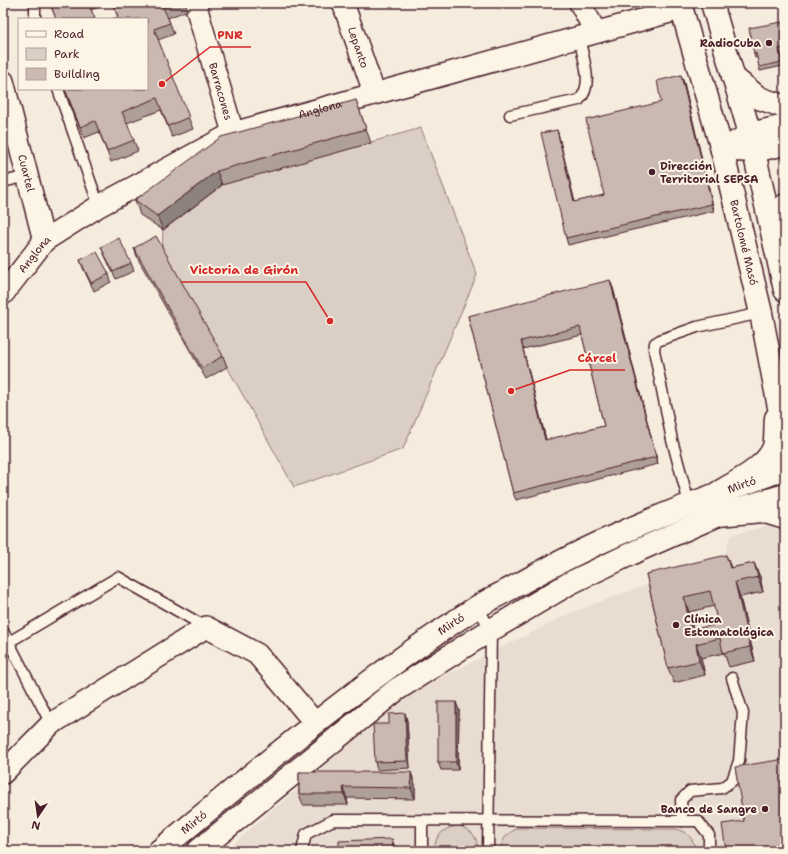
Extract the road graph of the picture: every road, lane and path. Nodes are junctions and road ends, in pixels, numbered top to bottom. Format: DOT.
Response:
graph roads {
  1 [pos="36,3"];
  2 [pos="195,3"];
  3 [pos="343,3"];
  4 [pos="580,3"];
  5 [pos="712,3"];
  6 [pos="681,6"];
  7 [pos="35,18"];
  8 [pos="587,34"];
  9 [pos="733,76"];
  10 [pos="3,81"];
  11 [pos="58,90"];
  12 [pos="374,92"];
  13 [pos="785,107"];
  14 [pos="510,115"];
  15 [pos="785,126"];
  16 [pos="233,133"];
  17 [pos="751,143"];
  18 [pos="785,144"];
  19 [pos="722,150"];
  20 [pos="27,176"];
  21 [pos="3,182"];
  22 [pos="785,205"];
  23 [pos="99,206"];
  24 [pos="44,241"];
  25 [pos="783,280"];
  26 [pos="3,294"];
  27 [pos="761,313"];
  28 [pos="778,403"];
  29 [pos="785,439"];
  30 [pos="785,469"];
  31 [pos="719,492"];
  32 [pos="785,495"];
  33 [pos="689,503"];
  34 [pos="718,515"];
  35 [pos="785,518"];
  36 [pos="478,607"];
  37 [pos="206,627"];
  38 [pos="491,630"];
  39 [pos="3,631"];
  40 [pos="9,642"];
  41 [pos="732,678"];
  42 [pos="315,723"];
  43 [pos="51,724"];
  44 [pos="332,741"];
  45 [pos="3,773"];
  46 [pos="422,820"];
  47 [pos="488,820"];
  48 [pos="682,821"];
  49 [pos="159,851"];
  50 [pos="198,851"];
  51 [pos="302,851"];
  52 [pos="422,851"];
  53 [pos="488,851"];
  54 [pos="709,851"];
  1 -- 7 [label="lane"];
  2 -- 16 [label="street, Barracones"];
  3 -- 12 [label="street, Lepanto"];
  4 -- 8 [label="street"];
  5 -- 9 [label="street"];
  6 -- 8 [label="street, Anglona"];
  6 -- 19 [label="street, Bartolomé Masó"];
  8 -- 12 [label="street, Anglona"];
  8 -- 14 [label="lane"];
  9 -- 13 [label="street"];
  9 -- 17 [label="street"];
  10 -- 20 [label="street, Cuartel"];
  11 -- 23 [label="lane"];
  12 -- 16 [label="street, Anglona"];
  15 -- 17 [label="street"];
  16 -- 23 [label="street, Anglona"];
  17 -- 18 [label="street"];
  17 -- 19 [label="street"];
  17 -- 25 [label="street"];
  19 -- 27 [label="street, Bartolomé Masó"];
  20 -- 21 [label="lane"];
  20 -- 24 [label="street, Cuartel"];
  22 -- 25 [label="street"];
  23 -- 24 [label="street, Anglona"];
  24 -- 26 [label="street, Anglona"];
  27 -- 28 [label="street, Bartolomé Masó"];
  27 -- 33 [label="lane"];
  28 -- 29 [label="street, Bartolomé Masó"];
  28 -- 31 [label="street"];
  30 -- 31 [label="street, Mirtó"];
  31 -- 33 [label="street, Mirtó"];
  32 -- 34 [label="street, Mirtó"];
  33 -- 36 [label="street, Mirtó"];
  34 -- 35 [label="street"];
  34 -- 38 [label="street, Mirtó"];
  36 -- 38 [label="lane"];
  36 -- 42 [label="street, Mirtó"];
  37 -- 40 [label="lane"];
  37 -- 42 [label="street"];
  37 -- 43 [label="street"];
  38 -- 44 [label="street, Mirtó"];
  38 -- 47 [label="lane"];
  39 -- 40 [label="lane"];
  40 -- 43 [label="lane"];
  41 -- 48 [label="lane"];
  42 -- 44 [label="street"];
  42 -- 49 [label="street, Mirtó"];
  43 -- 45 [label="street"];
  44 -- 50 [label="street, Mirtó"];
  46 -- 47 [label="lane"];
  46 -- 51 [label="lane"];
  46 -- 52 [label="lane"];
  47 -- 48 [label="lane"];
  47 -- 53 [label="lane"];
  48 -- 54 [label="lane"];
}
